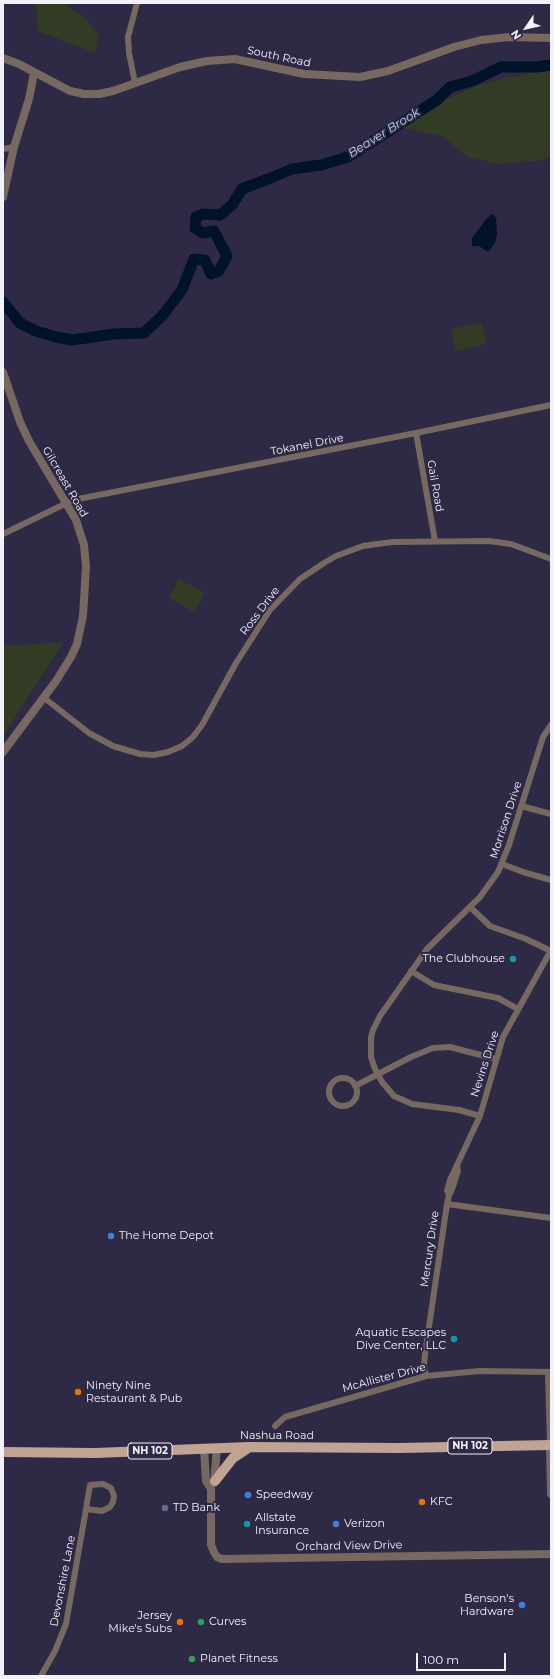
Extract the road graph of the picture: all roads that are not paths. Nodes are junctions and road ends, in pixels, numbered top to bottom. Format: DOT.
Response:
graph roads {
  1 [pos="137,3"];
  2 [pos="551,38"];
  3 [pos="7,59"];
  4 [pos="34,73"];
  5 [pos="135,83"];
  6 [pos="14,147"];
  7 [pos="3,149"];
  8 [pos="3,197"];
  9 [pos="3,372"];
  10 [pos="551,405"];
  11 [pos="416,433"];
  12 [pos="66,503"];
  13 [pos="3,534"];
  14 [pos="435,541"];
  15 [pos="551,559"];
  16 [pos="43,697"];
  17 [pos="551,725"];
  18 [pos="3,752"];
  19 [pos="521,806"];
  20 [pos="551,814"];
  21 [pos="502,864"];
  22 [pos="551,880"];
  23 [pos="470,907"];
  24 [pos="551,950"];
  25 [pos="411,971"];
  26 [pos="518,1009"];
  27 [pos="496,1059"];
  28 [pos="377,1075"];
  29 [pos="355,1086"];
  30 [pos="480,1116"];
  31 [pos="447,1204"];
  32 [pos="551,1218"];
  33 [pos="550,1372"];
  34 [pos="426,1376"];
  35 [pos="275,1426"];
  36 [pos="550,1445"];
  37 [pos="249,1447"];
  38 [pos="204,1448"];
  39 [pos="217,1448"];
  40 [pos="3,1452"];
  41 [pos="213,1485"];
  42 [pos="551,1494"];
  43 [pos="86,1509"];
  44 [pos="551,1554"];
  45 [pos="41,1676"];
  1 -- 5 [label="street"];
  2 -- 5 [label="street, South Road"];
  3 -- 4 [label="street, South Road"];
  4 -- 5 [label="street, South Road"];
  4 -- 6 [label="street"];
  6 -- 7 [label="street"];
  6 -- 8 [label="street"];
  9 -- 12 [label="street, Gilcreast Road"];
  10 -- 11 [label="street, Tokanel Drive"];
  11 -- 12 [label="street, Tokanel Drive"];
  11 -- 14 [label="street, Gail Road"];
  12 -- 13 [label="street, Tokanel Drive"];
  12 -- 16 [label="street, Gilcreast Road"];
  14 -- 15 [label="street, Ross Drive"];
  14 -- 16 [label="street, Ross Drive"];
  16 -- 18 [label="street, Gilcreast Road"];
  17 -- 19 [label="street, Morrison Drive"];
  19 -- 20 [label="street"];
  19 -- 21 [label="street, Morrison Drive"];
  21 -- 22 [label="street"];
  21 -- 23 [label="street, Morrison Drive"];
  23 -- 24 [label="street"];
  23 -- 25 [label="street, Morrison Drive"];
  24 -- 26 [label="street, Nevins Drive"];
  25 -- 26 [label="street"];
  25 -- 28 [label="street, Morrison Drive"];
  26 -- 27 [label="street, Nevins Drive"];
  27 -- 28 [label="street"];
  27 -- 30 [label="street, Nevins Drive"];
  28 -- 29 [label="street"];
  28 -- 30 [label="street, Morrison Drive"];
  29 -- 29 [label="street"];
  30 -- 31 [label="street, Nevins Drive"];
  31 -- 32 [label="street, Mercury Drive"];
  31 -- 34 [label="street, Mercury Drive"];
  33 -- 34 [label="street, McAllister Drive"];
  33 -- 36 [label="street"];
  34 -- 35 [label="street, McAllister Drive"];
  36 -- 37 [label="main road, Nashua Road / NH 102"];
  36 -- 42 [label="street"];
  37 -- 39 [label="main road, Nashua Road / NH 102"];
  37 -- 41 [label="main road"];
  38 -- 39 [label="main road, Nashua Road / NH 102"];
  38 -- 40 [label="main road, Nashua Road / NH 102"];
  38 -- 41 [label="street, Orchard View Drive"];
  39 -- 41 [label="street, Orchard View Drive"];
  41 -- 44 [label="street, Orchard View Drive"];
  43 -- 43 [label="street, Devonshire Lane"];
  43 -- 45 [label="street, Devonshire Lane"];
}
